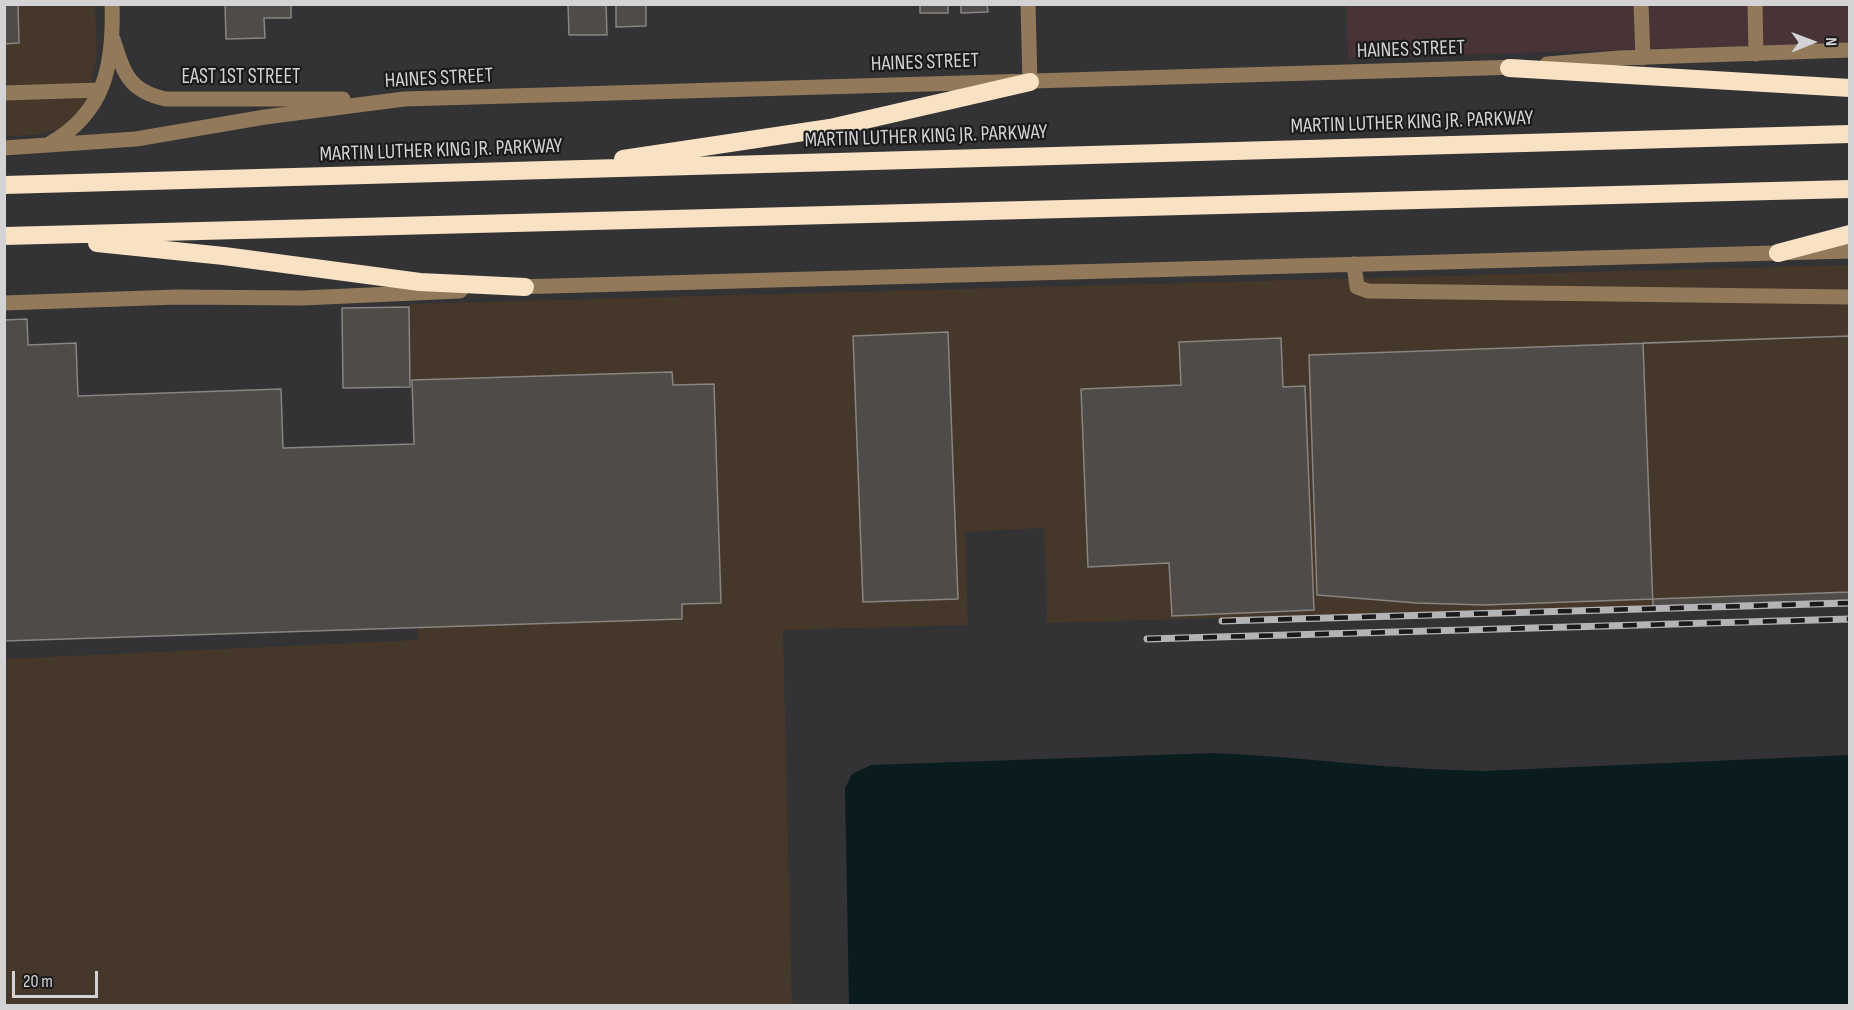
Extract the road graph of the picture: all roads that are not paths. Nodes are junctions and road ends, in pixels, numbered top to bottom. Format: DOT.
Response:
graph roads {
  1 [pos="112,4"];
  2 [pos="1028,4"];
  3 [pos="1641,4"];
  4 [pos="1755,4"];
  5 [pos="113,39"];
  6 [pos="1850,50"];
  7 [pos="1756,54"];
  8 [pos="1643,58"];
  9 [pos="1509,68"];
  10 [pos="1030,81"];
  11 [pos="1850,88"];
  12 [pos="100,90"];
  13 [pos="4,93"];
  14 [pos="404,99"];
  15 [pos="1850,134"];
  16 [pos="44,147"];
  17 [pos="4,148"];
  18 [pos="535,171"];
  19 [pos="4,185"];
  20 [pos="1850,189"];
  21 [pos="1850,234"];
  22 [pos="12,236"];
  23 [pos="1850,251"];
  24 [pos="1778,253"];
  25 [pos="1354,264"];
  26 [pos="525,287"];
  27 [pos="1850,297"];
  28 [pos="4,303"];
  1 -- 5 [label="street, EAST 1ST STREET"];
  2 -- 10 [label="street"];
  3 -- 8 [label="street"];
  4 -- 7 [label="street"];
  5 -- 12 [label="street, EAST 1ST STREET"];
  5 -- 14 [label="street, EAST 1ST STREET"];
  6 -- 7 [label="street, HAINES STREET"];
  7 -- 8 [label="street, HAINES STREET"];
  8 -- 9 [label="street, HAINES STREET"];
  9 -- 10 [label="street, HAINES STREET"];
  9 -- 11 [label="highway"];
  10 -- 14 [label="street, HAINES STREET"];
  10 -- 18 [label="highway"];
  12 -- 13 [label="street"];
  12 -- 16 [label="street, EAST 1ST STREET"];
  14 -- 16 [label="street, HAINES STREET"];
  15 -- 18 [label="highway, MARTIN LUTHER KING JR. PARKWAY"];
  16 -- 17 [label="street, HAINES STREET"];
  18 -- 19 [label="highway, MARTIN LUTHER KING JR. PARKWAY"];
  20 -- 22 [label="highway"];
  21 -- 24 [label="highway"];
  22 -- 26 [label="highway"];
  23 -- 24 [label="street"];
  24 -- 25 [label="street"];
  25 -- 26 [label="street"];
  25 -- 27 [label="street"];
  26 -- 28 [label="street"];
}
